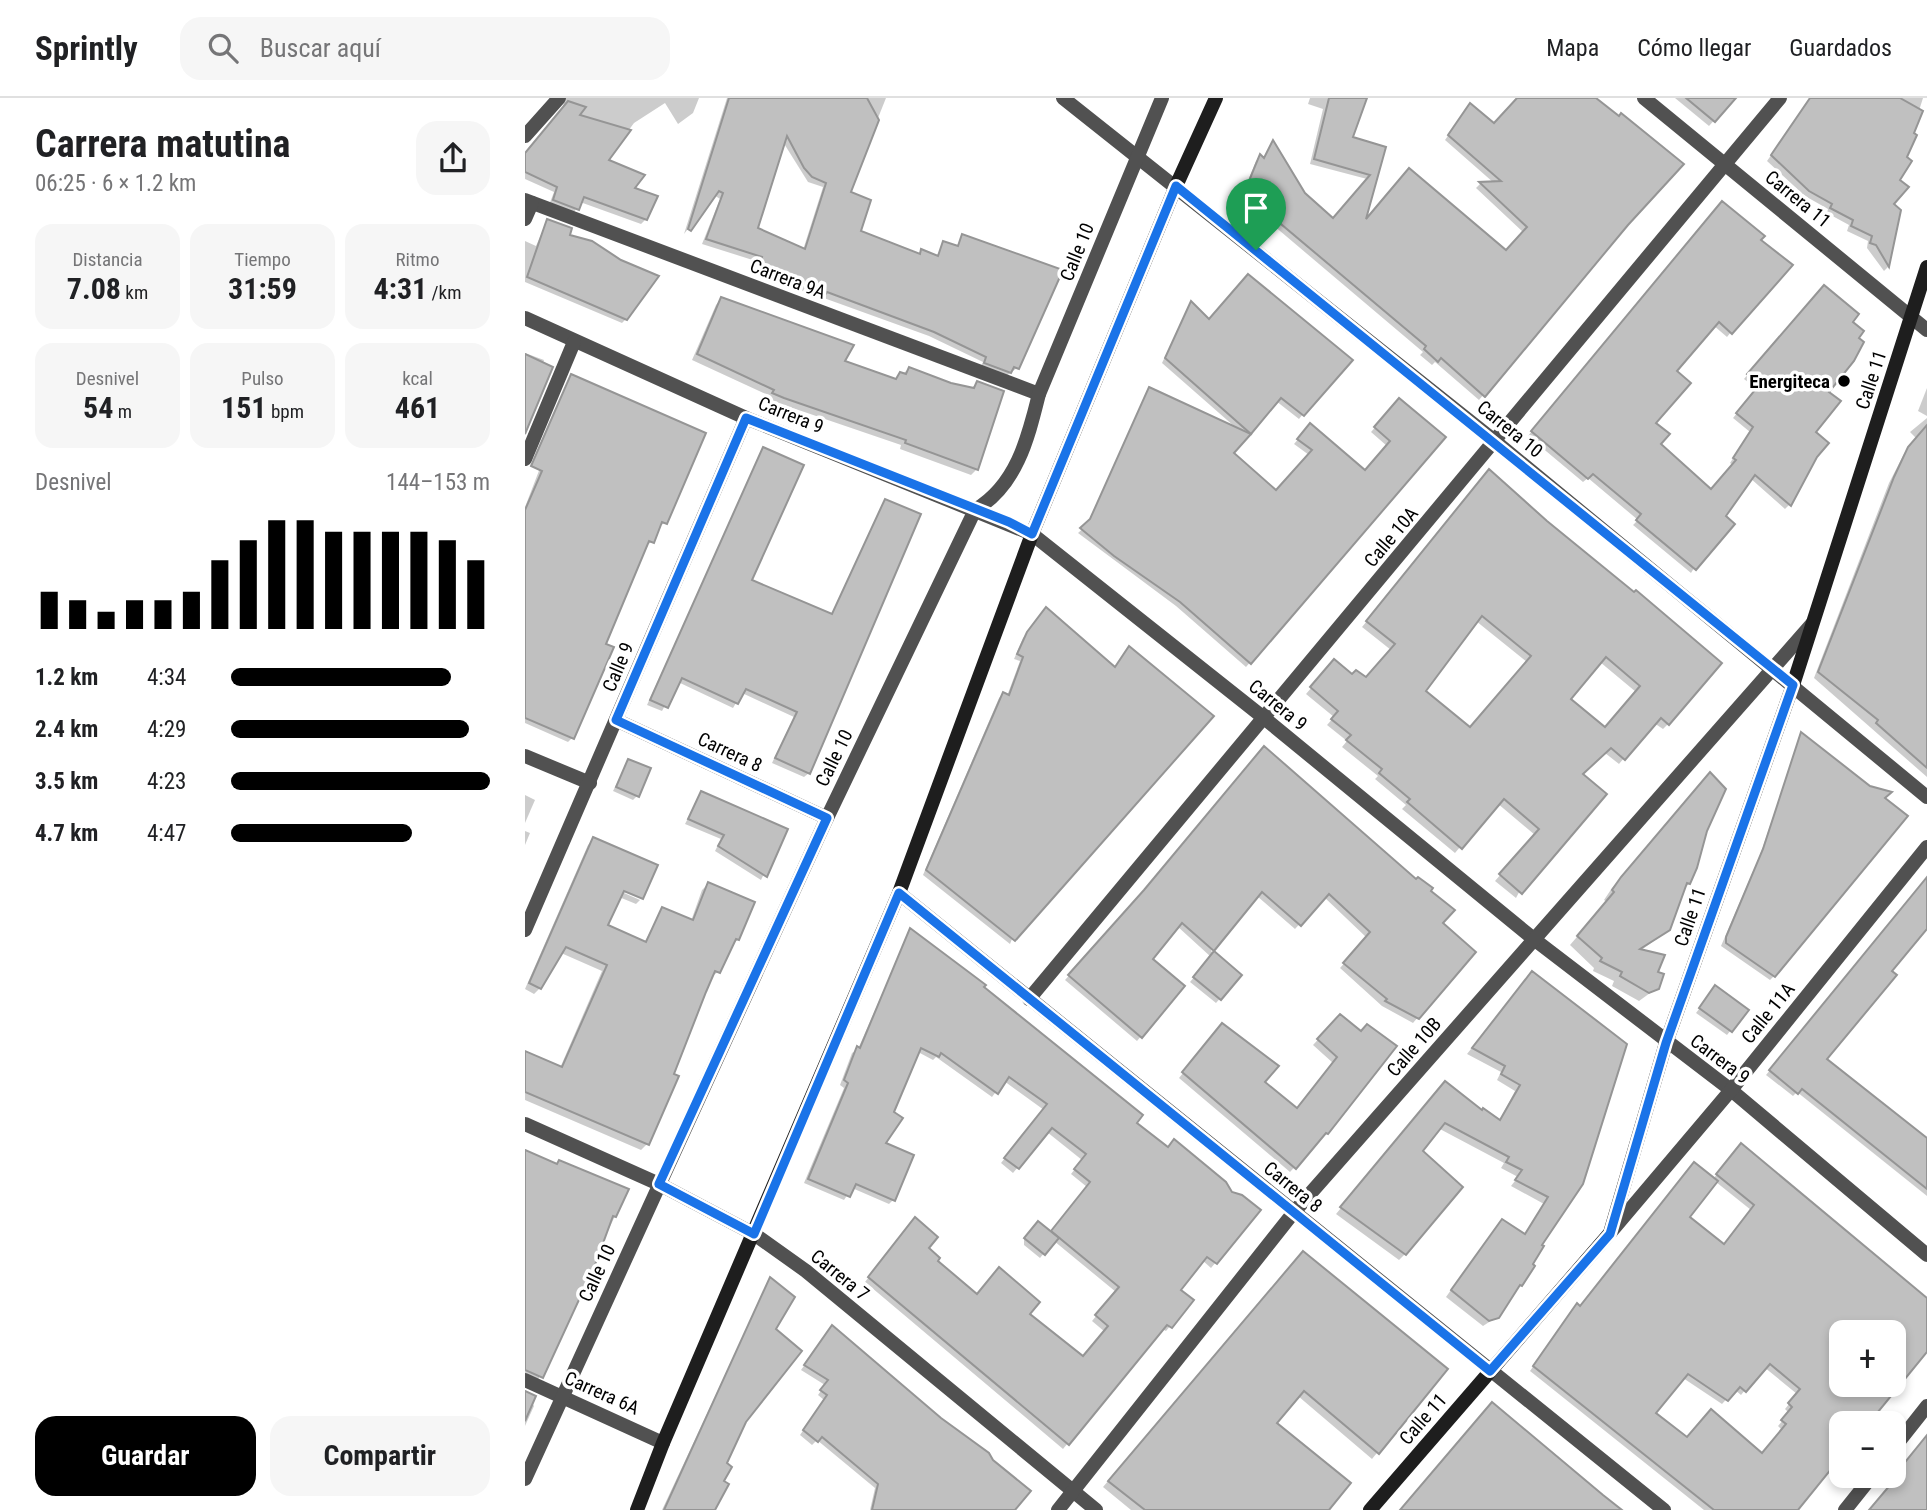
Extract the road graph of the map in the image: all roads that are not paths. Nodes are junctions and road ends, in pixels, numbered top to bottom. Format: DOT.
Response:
graph roads {
  1 [pos="559,98"];
  2 [pos="1063,98"];
  3 [pos="1162,98"];
  4 [pos="1216,98"];
  5 [pos="1644,98"];
  6 [pos="1780,98"];
  7 [pos="525,136"];
  8 [pos="1136,158"];
  9 [pos="1726,165"];
  10 [pos="1176,186"];
  11 [pos="528,202"];
  12 [pos="525,219"];
  13 [pos="1927,267"];
  14 [pos="1912,317"];
  15 [pos="525,318"];
  16 [pos="1927,330"];
  17 [pos="574,342"];
  18 [pos="1039,394"];
  19 [pos="746,418"];
  20 [pos="1496,442"];
  21 [pos="525,459"];
  22 [pos="975,510"];
  23 [pos="1032,534"];
  24 [pos="1814,622"];
  25 [pos="1774,668"];
  26 [pos="1793,685"];
  27 [pos="1264,718"];
  28 [pos="616,720"];
  29 [pos="525,756"];
  30 [pos="590,783"];
  31 [pos="1927,797"];
  32 [pos="827,818"];
  33 [pos="1927,847"];
  34 [pos="899,893"];
  35 [pos="525,930"];
  36 [pos="1535,940"];
  37 [pos="1029,999"];
  38 [pos="1666,1043"];
  39 [pos="1731,1090"];
  40 [pos="525,1124"];
  41 [pos="659,1184"];
  42 [pos="1294,1212"];
  43 [pos="754,1234"];
  44 [pos="1610,1234"];
  45 [pos="1927,1255"];
  46 [pos="1490,1371"];
  47 [pos="525,1380"];
  48 [pos="561,1396"];
  49 [pos="1927,1406"];
  50 [pos="1906,1433"];
  51 [pos="663,1443"];
  52 [pos="525,1479"];
  53 [pos="1863,1488"];
  54 [pos="1074,1491"];
  55 [pos="637,1510"];
  56 [pos="1058,1510"];
  57 [pos="1096,1510"];
  58 [pos="1370,1510"];
  59 [pos="1664,1510"];
  60 [pos="1845,1510"];
  1 -- 7 [label="street"];
  2 -- 8 [label="street, Carrera 10"];
  3 -- 8 [label="street, Calle 10"];
  4 -- 10 [label="main road"];
  5 -- 9 [label="street, Carrera 11"];
  6 -- 9 [label="street, Calle 10A"];
  8 -- 10 [label="street, Carrera 10"];
  8 -- 18 [label="street, Calle 10"];
  9 -- 14 [label="street, Carrera 11"];
  9 -- 20 [label="street, Calle 10A"];
  10 -- 20 [label="street, Carrera 10"];
  10 -- 23 [label="main road"];
  11 -- 12 [label="street"];
  11 -- 18 [label="street, Carrera 9A"];
  13 -- 14 [label="main road, Calle 11"];
  14 -- 16 [label="street, Carrera 11"];
  14 -- 24 [label="main road, Calle 11"];
  15 -- 17 [label="street, Carrera 9"];
  17 -- 19 [label="street, Carrera 9"];
  17 -- 21 [label="street"];
  18 -- 22 [label="street, Calle 10"];
  19 -- 22 [label="street, Carrera 9"];
  19 -- 28 [label="street, Calle 9"];
  20 -- 25 [label="street, Carrera 10"];
  20 -- 27 [label="street, Calle 10A"];
  22 -- 23 [label="street, Carrera 9"];
  22 -- 32 [label="street, Calle 10"];
  23 -- 27 [label="street, Carrera 9"];
  23 -- 34 [label="main road"];
  24 -- 25 [label="street, Calle 10B"];
  24 -- 26 [label="main road, Calle 11"];
  25 -- 26 [label="street, Carrera 10"];
  25 -- 36 [label="street, Calle 10B"];
  26 -- 31 [label="street, Carrera 10"];
  26 -- 38 [label="main road, Calle 11"];
  27 -- 36 [label="street, Carrera 9"];
  27 -- 37 [label="street, Calle 10A"];
  28 -- 30 [label="street, Calle 9"];
  28 -- 32 [label="street, Carrera 8"];
  29 -- 30 [label="street"];
  30 -- 35 [label="street, Calle 9"];
  32 -- 41 [label="street, Calle 10"];
  33 -- 39 [label="street, Calle 11A"];
  34 -- 37 [label="street, Carrera 8"];
  34 -- 43 [label="main road"];
  36 -- 38 [label="street, Carrera 9"];
  36 -- 42 [label="street, Calle 10B"];
  37 -- 42 [label="street, Carrera 8"];
  38 -- 39 [label="street, Carrera 9"];
  38 -- 44 [label="main road, Calle 11"];
  39 -- 44 [label="street, Calle 11A"];
  39 -- 45 [label="street, Carrera 9"];
  40 -- 41 [label="street, Carrera 7"];
  41 -- 43 [label="street, Carrera 7"];
  41 -- 48 [label="street, Calle 10"];
  42 -- 46 [label="street, Carrera 8"];
  42 -- 54 [label="street, Calle 10B"];
  43 -- 51 [label="main road"];
  43 -- 54 [label="street, Carrera 7"];
  44 -- 46 [label="main road, Calle 11"];
  46 -- 58 [label="main road, Calle 11"];
  46 -- 59 [label="street, Carrera 8"];
  47 -- 48 [label="street, Carrera 6A"];
  48 -- 51 [label="street, Carrera 6A"];
  48 -- 52 [label="street, Calle 10"];
  49 -- 50 [label="street"];
  51 -- 55 [label="main road"];
  53 -- 60 [label="street"];
  54 -- 56 [label="street, Calle 10B"];
  54 -- 57 [label="street, Carrera 7"];
}
